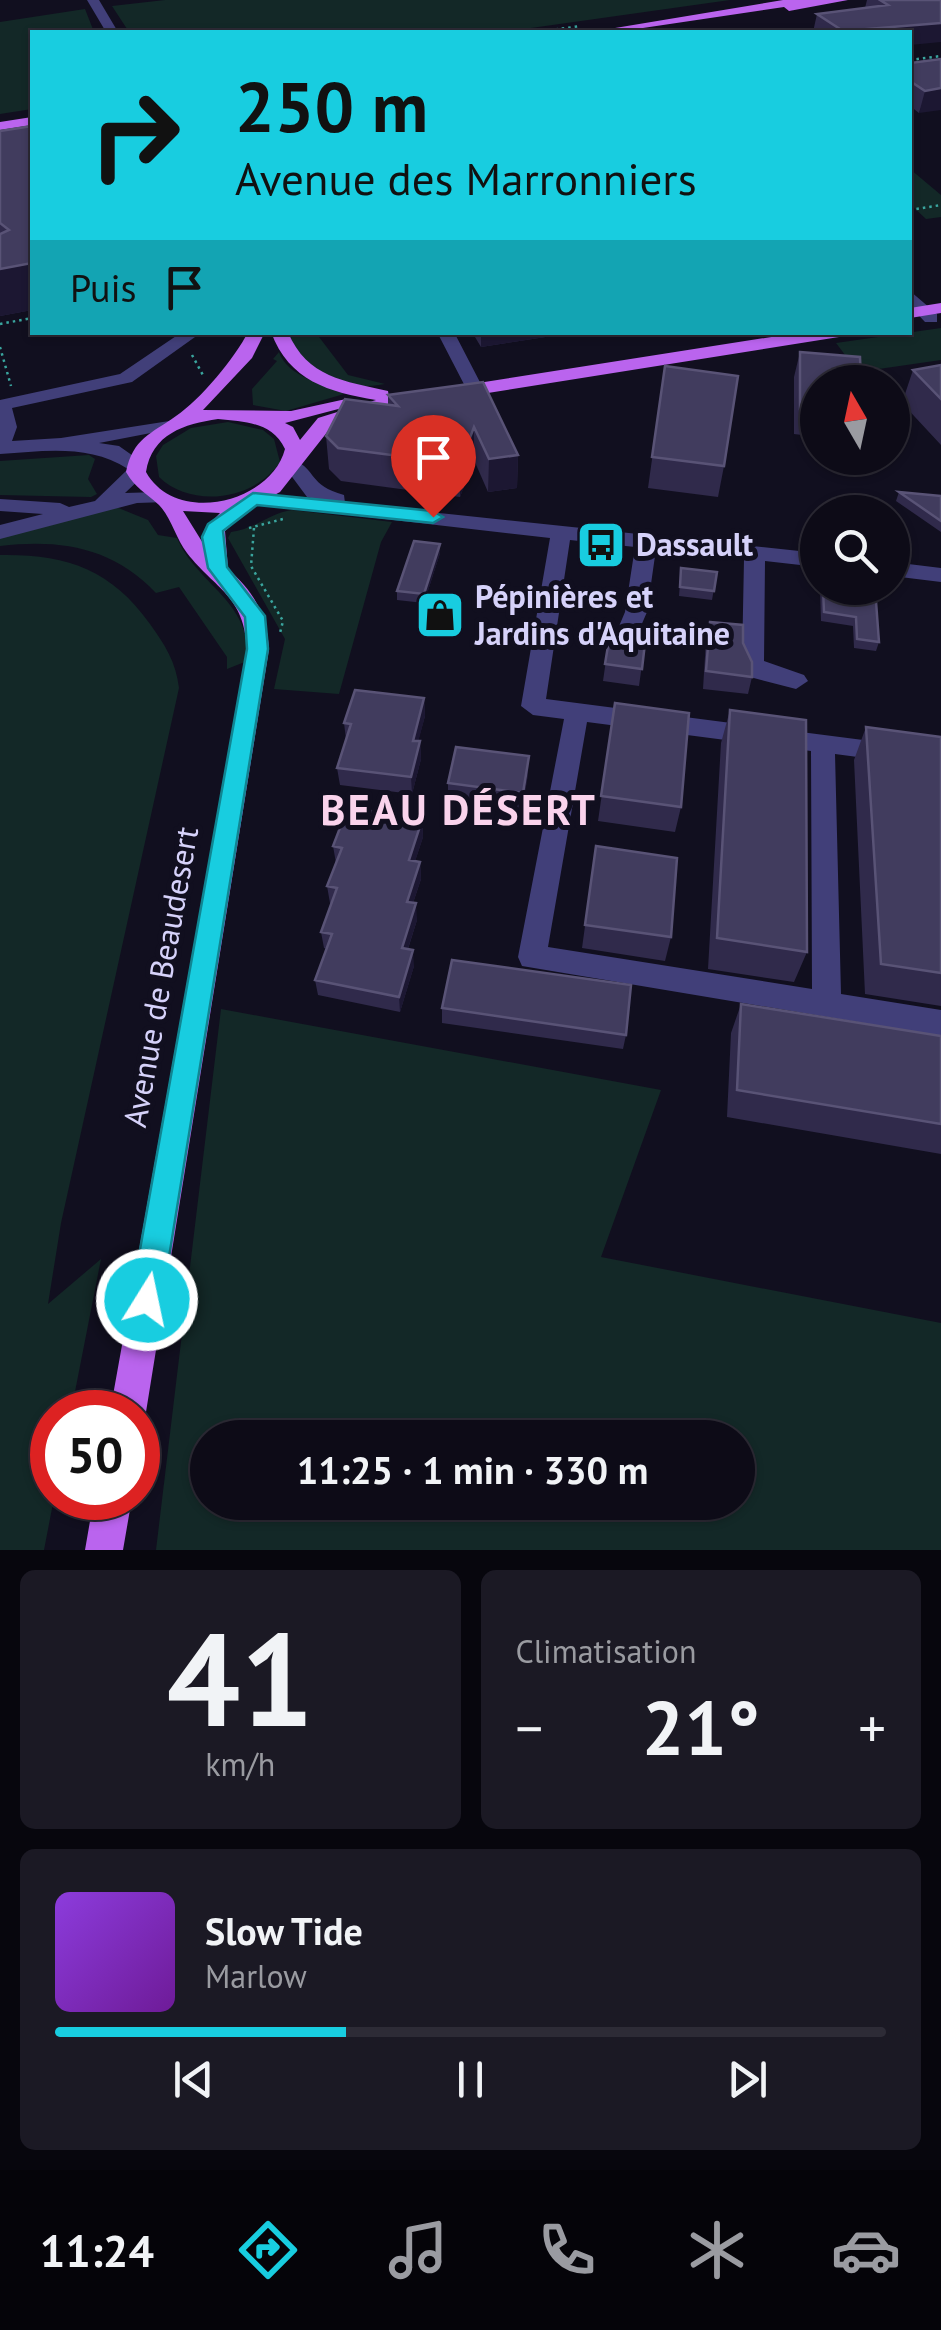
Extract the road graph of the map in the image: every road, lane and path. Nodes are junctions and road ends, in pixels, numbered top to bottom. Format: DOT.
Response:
graph roads {
  1 [pos="94,0"];
  2 [pos="805,0"];
  3 [pos="842,0"];
  4 [pos="111,30"];
  5 [pos="611,30"];
  6 [pos="649,30"];
  7 [pos="941,56"];
  8 [pos="912,60"];
  9 [pos="30,121"];
  10 [pos="0,126"];
  11 [pos="30,129"];
  12 [pos="0,134"];
  13 [pos="941,206"];
  14 [pos="912,210"];
  15 [pos="30,318"];
  16 [pos="0,324"];
  17 [pos="190,335"];
  18 [pos="256,335"];
  19 [pos="276,335"];
  20 [pos="279,335"];
  21 [pos="447,335"];
  22 [pos="766,335"];
  23 [pos="817,335"];
  24 [pos="0,348"];
  25 [pos="472,384"];
  26 [pos="382,395"];
  27 [pos="16,402"];
  28 [pos="257,417"];
  29 [pos="178,422"];
  30 [pos="62,444"];
  31 [pos="0,448"];
  32 [pos="295,461"];
  33 [pos="136,468"];
  34 [pos="163,499"];
  35 [pos="250,500"];
  36 [pos="0,506"];
  37 [pos="94,507"];
  38 [pos="366,508"];
  39 [pos="0,532"];
  40 [pos="561,532"];
  41 [pos="647,539"];
  42 [pos="755,552"];
  43 [pos="800,558"];
  44 [pos="218,568"];
  45 [pos="910,571"];
  46 [pos="941,575"];
  47 [pos="623,643"];
  48 [pos="796,682"];
  49 [pos="578,713"];
  50 [pos="823,744"];
  51 [pos="941,758"];
  52 [pos="828,1004"];
  53 [pos="941,1023"];
  54 [pos="132,1390"];
  55 [pos="109,1520"];
  56 [pos="104,1550"];
  1 -- 4 [label="street"];
  2 -- 5 [label="main road"];
  3 -- 6 [label="main road"];
  7 -- 8 [label="path"];
  9 -- 10 [label="main road"];
  11 -- 12 [label="main road"];
  13 -- 14 [label="path"];
  15 -- 16 [label="path"];
  17 -- 27 [label="street"];
  18 -- 29 [label="main road"];
  19 -- 28 [label="main road"];
  20 -- 26 [label="main road"];
  21 -- 25 [label="street"];
  22 -- 25 [label="main road"];
  23 -- 25 [label="main road"];
  24 -- 27 [label="path"];
  25 -- 26 [label="main road"];
  25 -- 32 [label="main road"];
  26 -- 28 [label="main road"];
  27 -- 31 [label="street"];
  28 -- 29 [label="main road"];
  28 -- 32 [label="main road"];
  29 -- 30 [label="street"];
  29 -- 33 [label="main road"];
  30 -- 31 [label="street"];
  30 -- 33 [label="street"];
  32 -- 35 [label="main road"];
  32 -- 38 [label="street"];
  33 -- 34 [label="main road"];
  33 -- 37 [label="street"];
  34 -- 35 [label="main road"];
  34 -- 37 [label="street"];
  34 -- 44 [label="main road, Avenue de Beaudesert"];
  35 -- 38 [label="street"];
  35 -- 44 [label="main road"];
  36 -- 37 [label="street"];
  37 -- 39 [label="street"];
  38 -- 40 [label="street"];
  40 -- 41 [label="street"];
  40 -- 49 [label="street"];
  41 -- 42 [label="street"];
  41 -- 47 [label="street"];
  42 -- 43 [label="street"];
  42 -- 48 [label="street"];
  44 -- 54 [label="main road, Avenue de Beaudesert"];
  45 -- 46 [label="street"];
  49 -- 50 [label="street"];
  49 -- 52 [label="street"];
  50 -- 51 [label="street"];
  50 -- 52 [label="street"];
  52 -- 53 [label="street"];
  55 -- 56 [label="main road"];
}
